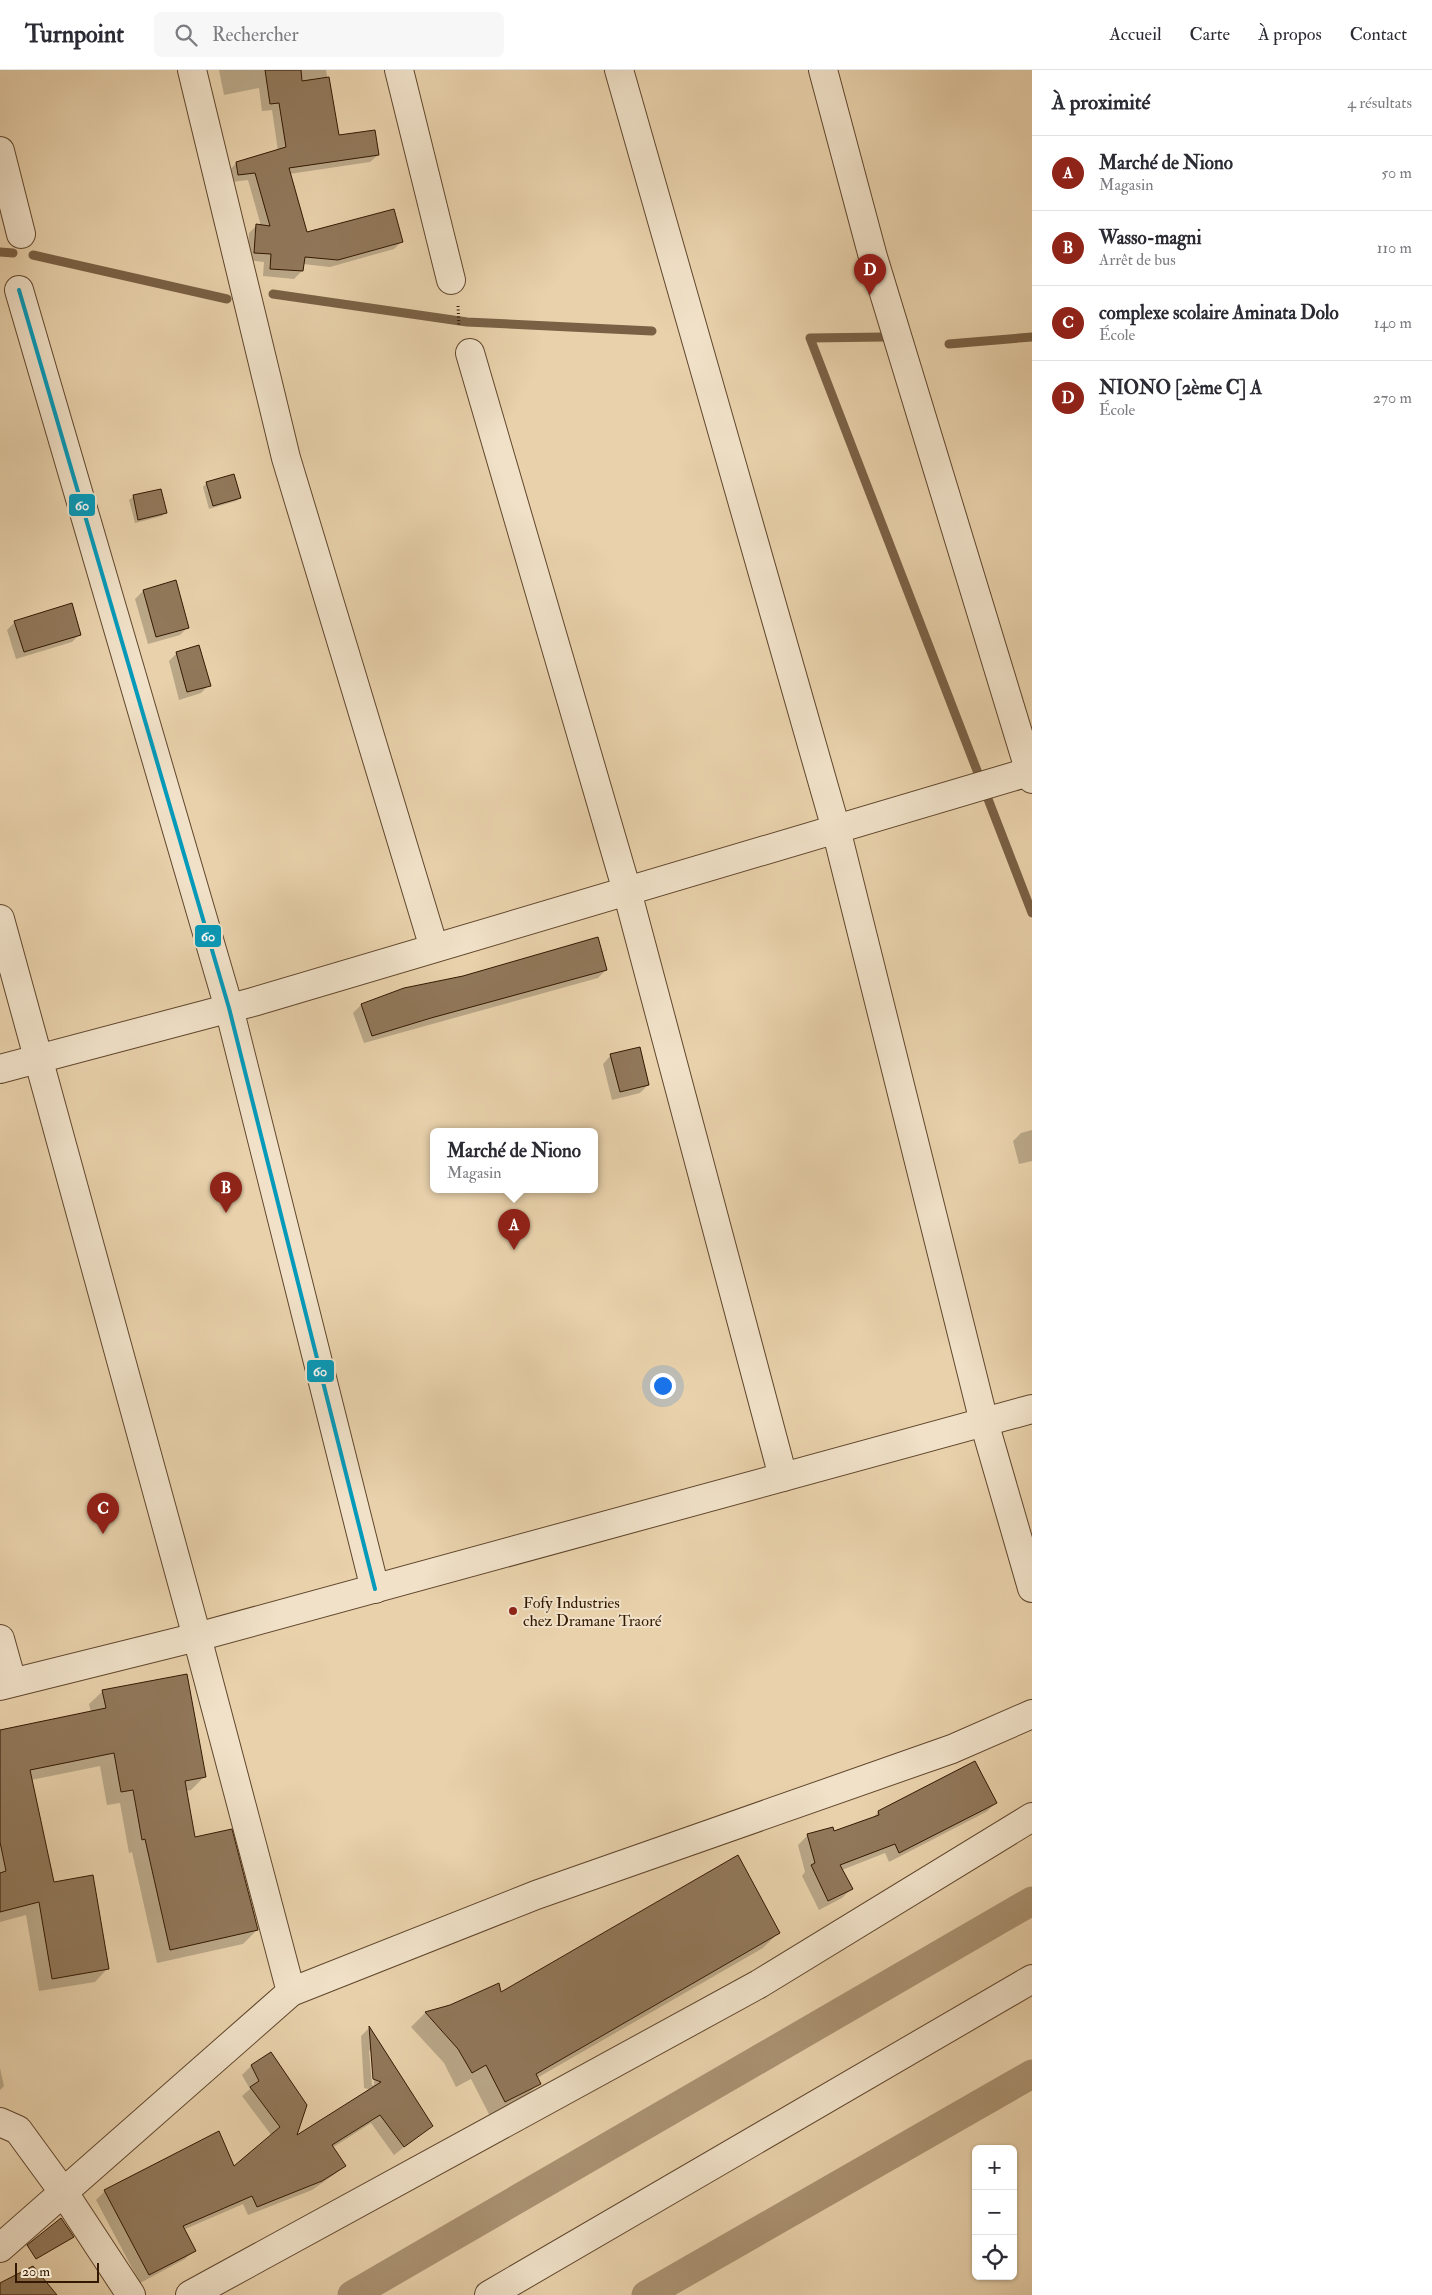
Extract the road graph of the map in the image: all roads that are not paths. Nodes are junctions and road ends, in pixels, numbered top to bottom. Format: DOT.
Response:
graph roads {
  1 [pos="192,70"];
  2 [pos="399,70"];
  3 [pos="619,70"];
  4 [pos="823,70"];
  5 [pos="0,151"];
  6 [pos="21,234"];
  7 [pos="451,280"];
  8 [pos="18,290"];
  9 [pos="464,341"];
  10 [pos="1031,774"];
  11 [pos="836,829"];
  12 [pos="627,891"];
  13 [pos="0,919"];
  14 [pos="434,948"];
  15 [pos="229,1008"];
  16 [pos="40,1059"];
  17 [pos="0,1069"];
  18 [pos="1032,1409"];
  19 [pos="984,1422"];
  20 [pos="783,1477"];
  21 [pos="1032,1588"];
  22 [pos="375,1589"];
  23 [pos="197,1637"];
  24 [pos="0,1639"];
  25 [pos="6,1684"];
  26 [pos="1032,1714"];
  27 [pos="1032,1817"];
  28 [pos="1032,1979"];
  29 [pos="291,1992"];
  30 [pos="0,2122"];
  31 [pos="64,2193"];
  32 [pos="0,2248"];
  33 [pos="130,2295"];
  34 [pos="190,2295"];
  35 [pos="489,2295"];
  1 -- 14 [label="street"];
  2 -- 7 [label="street"];
  3 -- 11 [label="street"];
  4 -- 10 [label="street"];
  5 -- 6 [label="street"];
  8 -- 15 [label="street"];
  9 -- 12 [label="street"];
  10 -- 11 [label="street"];
  11 -- 12 [label="street"];
  11 -- 19 [label="street"];
  12 -- 14 [label="street"];
  12 -- 20 [label="street"];
  13 -- 16 [label="street"];
  14 -- 15 [label="street"];
  15 -- 16 [label="street"];
  15 -- 22 [label="street"];
  16 -- 17 [label="street"];
  16 -- 23 [label="street"];
  18 -- 19 [label="street"];
  19 -- 20 [label="street"];
  19 -- 21 [label="street"];
  20 -- 22 [label="street"];
  22 -- 23 [label="street"];
  23 -- 25 [label="street"];
  23 -- 29 [label="street"];
  24 -- 25 [label="street"];
  26 -- 29 [label="street"];
  27 -- 34 [label="street"];
  28 -- 35 [label="street"];
  29 -- 31 [label="street"];
  30 -- 31 [label="street"];
  31 -- 32 [label="street"];
  31 -- 33 [label="street"];
}
